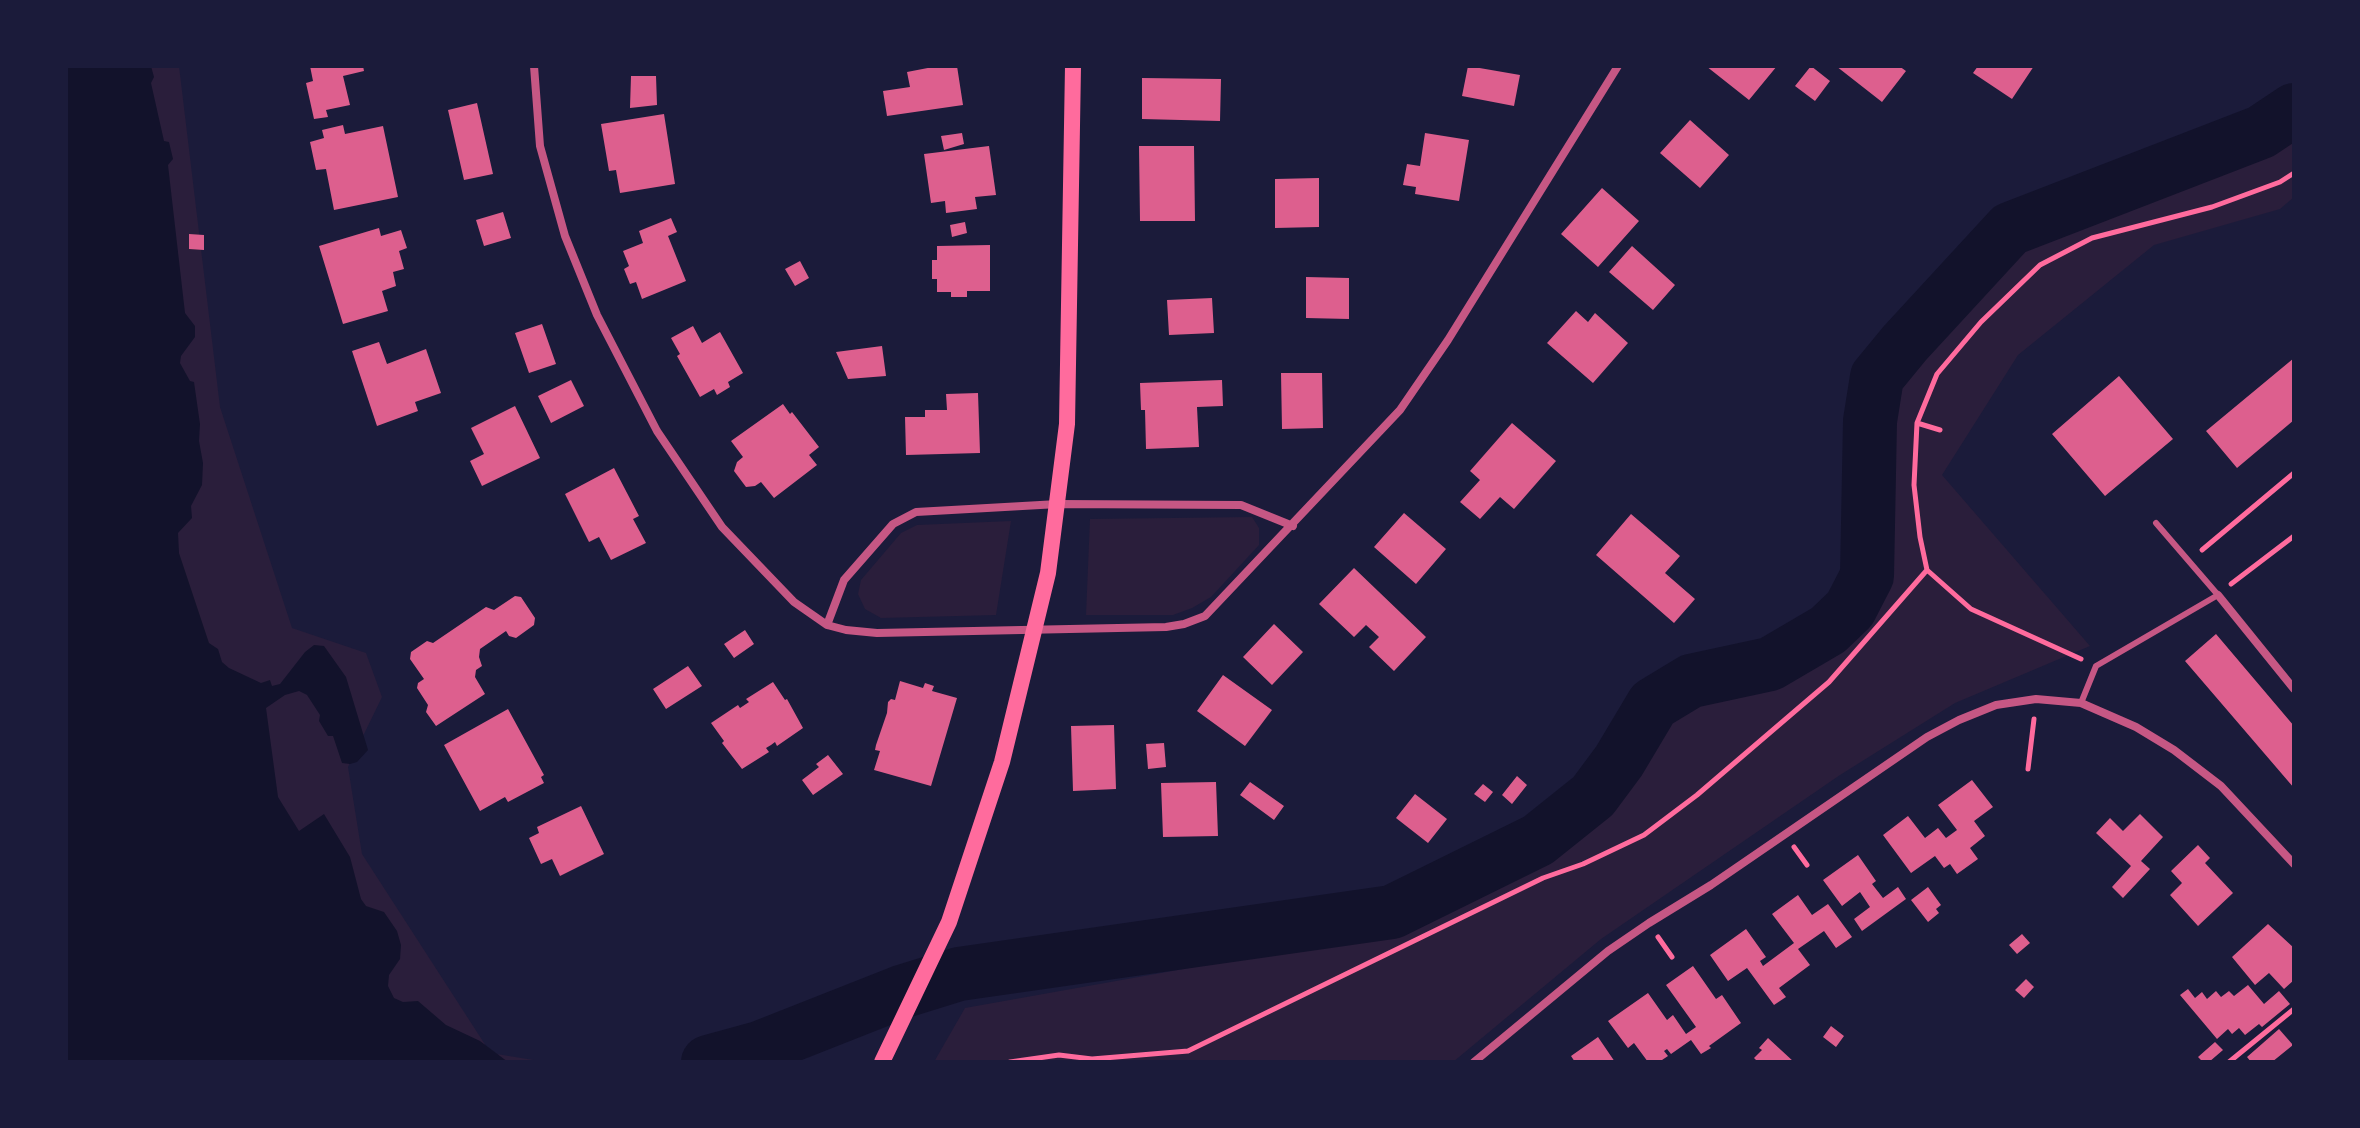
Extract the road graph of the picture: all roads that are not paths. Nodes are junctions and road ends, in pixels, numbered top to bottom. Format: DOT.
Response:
graph roads {
  1 [pos="534,66"];
  2 [pos="1073,66"];
  3 [pos="1618,66"];
  4 [pos="1058,504"];
  5 [pos="2156,523"];
  6 [pos="1293,526"];
  7 [pos="2218,595"];
  8 [pos="827,625"];
  9 [pos="1036,629"];
  10 [pos="2294,689"];
  11 [pos="2081,703"];
  12 [pos="2294,864"];
  13 [pos="882,1062"];
  14 [pos="1474,1062"];
  1 -- 8 [label="street"];
  2 -- 4 [label="main road"];
  3 -- 6 [label="street"];
  4 -- 6 [label="street"];
  4 -- 8 [label="street"];
  4 -- 9 [label="main road"];
  5 -- 7 [label="lane"];
  6 -- 9 [label="street"];
  7 -- 10 [label="street"];
  7 -- 11 [label="lane"];
  8 -- 9 [label="street"];
  9 -- 13 [label="main road"];
  11 -- 12 [label="street"];
  11 -- 14 [label="street"];
}
